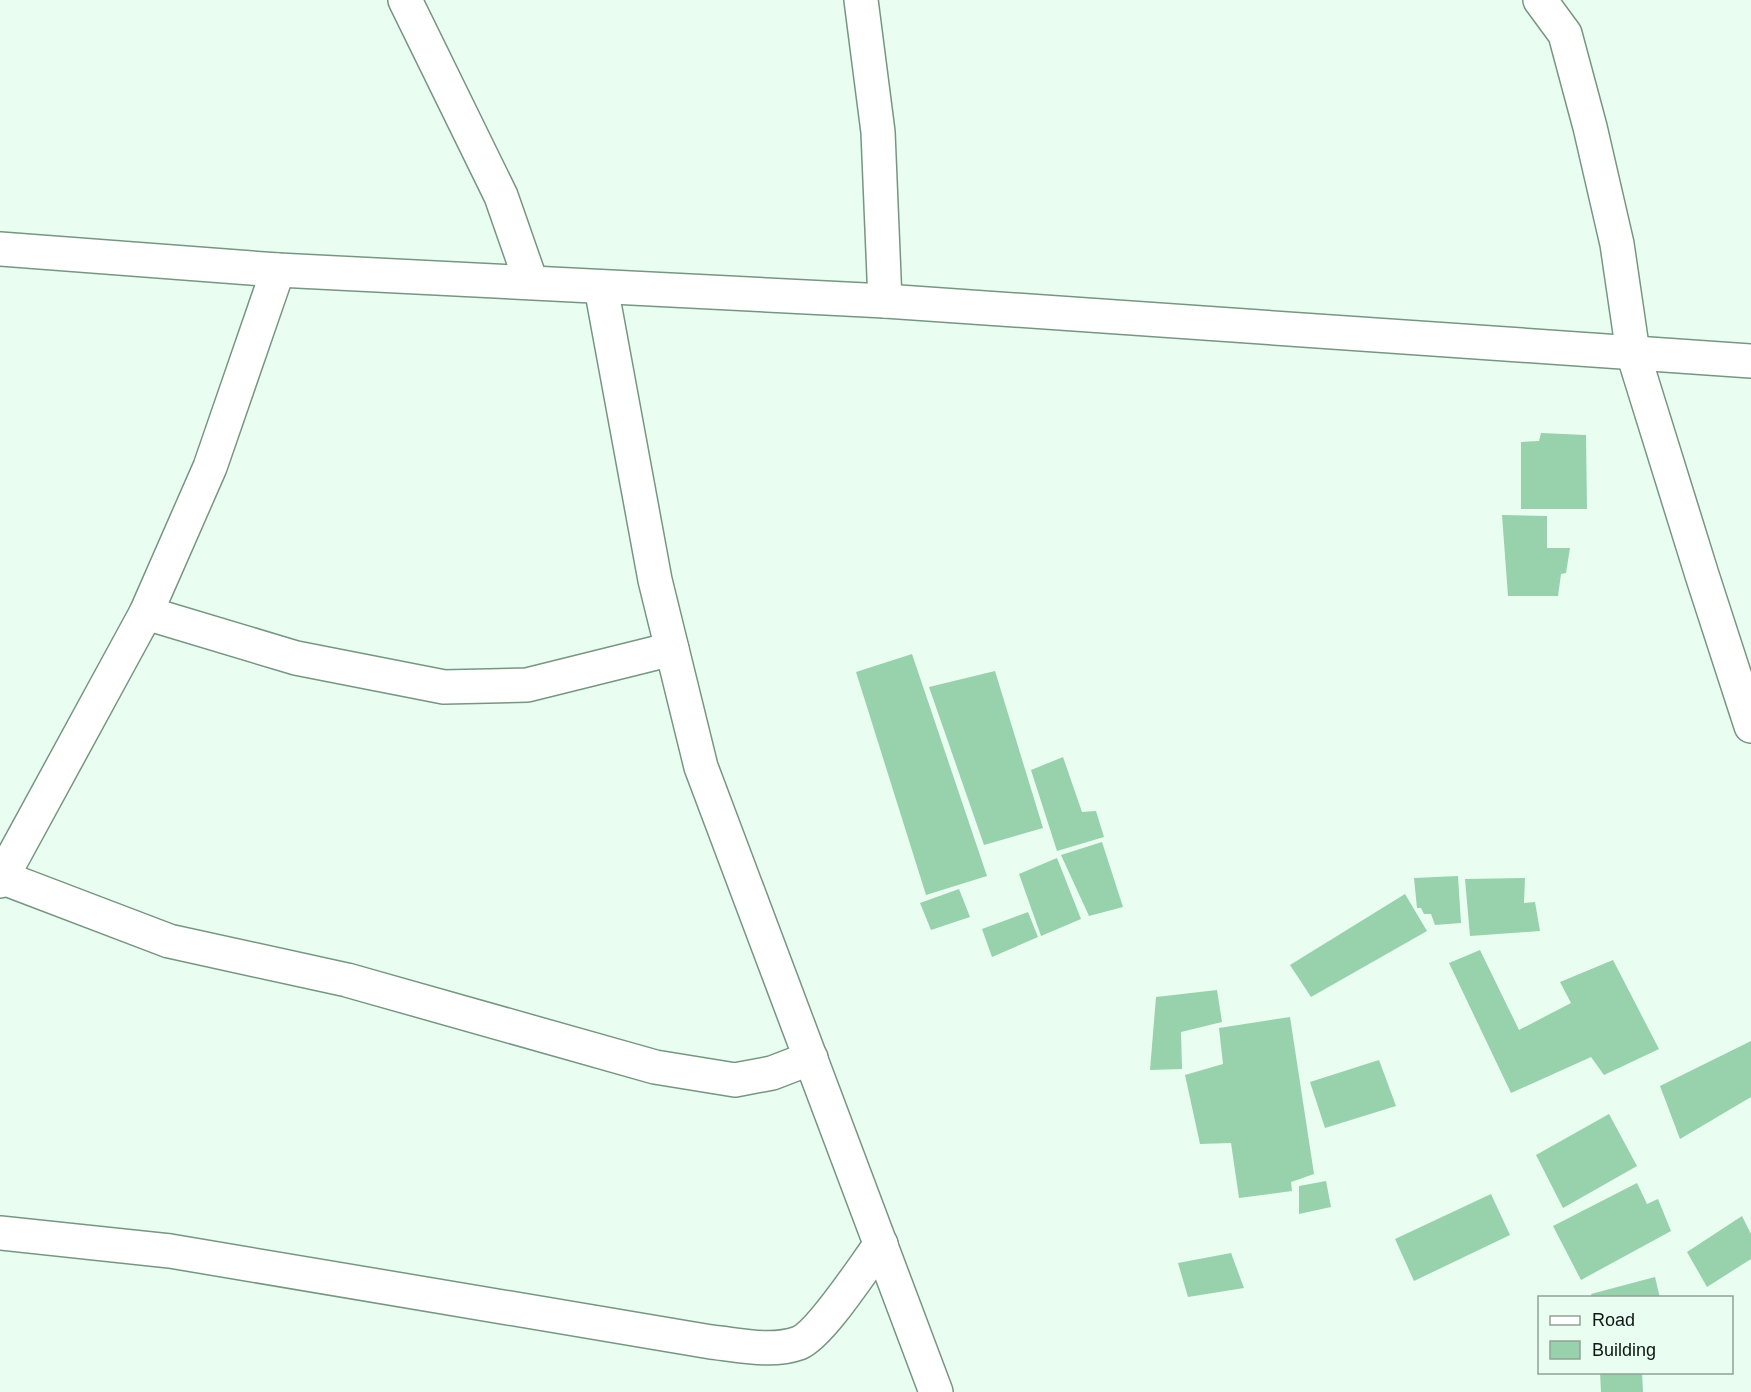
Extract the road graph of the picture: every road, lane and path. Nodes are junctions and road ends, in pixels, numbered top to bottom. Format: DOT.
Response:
graph roads {
  1 [pos="405,0"];
  2 [pos="861,0"];
  3 [pos="1540,0"];
  4 [pos="0,249"];
  5 [pos="278,270"];
  6 [pos="531,282"];
  7 [pos="601,286"];
  8 [pos="885,301"];
  9 [pos="1634,353"];
  10 [pos="1751,361"];
  11 [pos="146,613"];
  12 [pos="672,649"];
  13 [pos="1751,726"];
  14 [pos="1,879"];
  15 [pos="811,1058"];
  16 [pos="0,1233"];
  17 [pos="881,1244"];
  18 [pos="936,1392"];
  1 -- 6 [label="street"];
  2 -- 8 [label="street"];
  3 -- 9 [label="street"];
  4 -- 5 [label="street"];
  5 -- 6 [label="street"];
  5 -- 11 [label="street"];
  6 -- 7 [label="street"];
  7 -- 8 [label="street"];
  7 -- 12 [label="street"];
  8 -- 9 [label="street"];
  9 -- 10 [label="street"];
  9 -- 13 [label="street"];
  11 -- 12 [label="street"];
  11 -- 14 [label="street"];
  12 -- 15 [label="street"];
  14 -- 15 [label="street"];
  15 -- 17 [label="street"];
  16 -- 17 [label="street"];
  17 -- 18 [label="street"];
}
